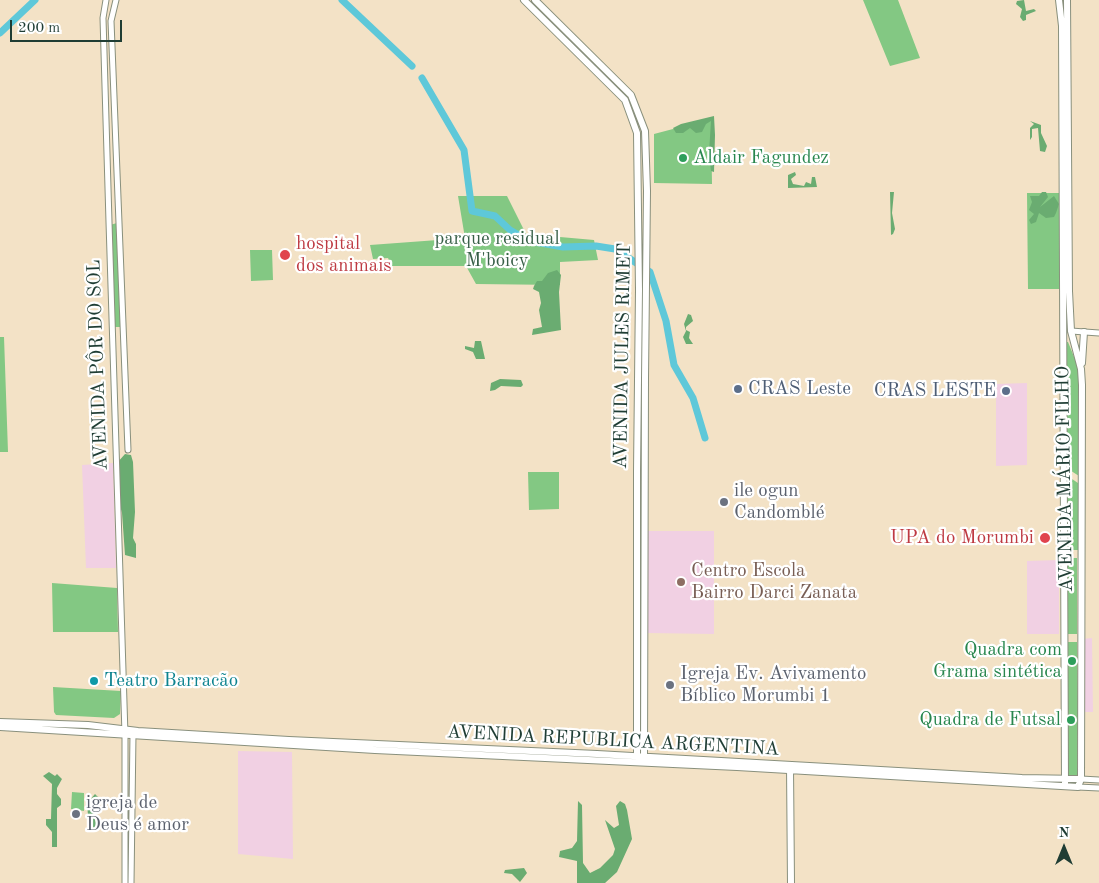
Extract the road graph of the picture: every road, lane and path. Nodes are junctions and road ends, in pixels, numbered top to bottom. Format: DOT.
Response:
graph roads {
  1 [pos="106,0"];
  2 [pos="116,0"];
  3 [pos="524,0"];
  4 [pos="536,0"];
  5 [pos="1059,0"];
  6 [pos="1066,0"];
  7 [pos="104,8"];
  8 [pos="112,9"];
  9 [pos="1071,330"];
  10 [pos="1084,332"];
  11 [pos="1099,332"];
  12 [pos="1081,369"];
  13 [pos="128,450"];
  14 [pos="0,722"];
  15 [pos="0,727"];
  16 [pos="125,732"];
  17 [pos="133,734"];
  18 [pos="559,752"];
  19 [pos="548,758"];
  20 [pos="641,760"];
  21 [pos="790,767"];
  22 [pos="1081,780"];
  23 [pos="1099,780"];
  24 [pos="1065,783"];
  25 [pos="1078,787"];
  26 [pos="1099,788"];
  27 [pos="125,883"];
  28 [pos="131,883"];
  29 [pos="791,883"];
  1 -- 7 [label="street, AVENIDA PÔR DO SOL"];
  2 -- 8 [label="street, AVENIDA PÔR DO SOL"];
  3 -- 20 [label="main road, AVENIDA JULES RIMET"];
  4 -- 20 [label="main road, AVENIDA JULES RIMET"];
  5 -- 24 [label="main road, AVENIDA MÁRIO FILHO"];
  6 -- 9 [label="main road, AVENIDA MÁRIO FILHO"];
  7 -- 8 [label="street"];
  7 -- 16 [label="street, AVENIDA PÔR DO SOL"];
  8 -- 13 [label="street, AVENIDA PÔR DO SOL"];
  9 -- 10 [label="street"];
  9 -- 12 [label="main road, AVENIDA MÁRIO FILHO"];
  10 -- 11 [label="street"];
  10 -- 12 [label="main road"];
  12 -- 22 [label="main road, AVENIDA MÁRIO FILHO"];
  14 -- 16 [label="main road"];
  15 -- 16 [label="main road"];
  16 -- 17 [label="main road, AVENIDA REPUBLICA ARGENTINA"];
  16 -- 27 [label="street, AVENIDA PÔR DO SOL"];
  17 -- 18 [label="main road, AVENIDA REPUBLICA ARGENTINA"];
  17 -- 19 [label="main road, AVENIDA REPUBLICA ARGENTINA"];
  17 -- 28 [label="street"];
  18 -- 19 [label="main road"];
  18 -- 20 [label="main road, AVENIDA REPUBLICA ARGENTINA"];
  19 -- 20 [label="main road, AVENIDA REPUBLICA ARGENTINA"];
  20 -- 21 [label="main road, AVENIDA REPUBLICA ARGENTINA"];
  21 -- 24 [label="main road, AVENIDA REPUBLICA ARGENTINA"];
  21 -- 29 [label="main road"];
  22 -- 23 [label="street, AVENIDA REPUBLICA ARGENTINA"];
  22 -- 24 [label="main road, AVENIDA REPUBLICA ARGENTINA"];
  22 -- 25 [label="main road"];
  24 -- 25 [label="main road, AVENIDA REPUBLICA ARGENTINA"];
  25 -- 26 [label="street, AVENIDA REPUBLICA ARGENTINA"];
}
